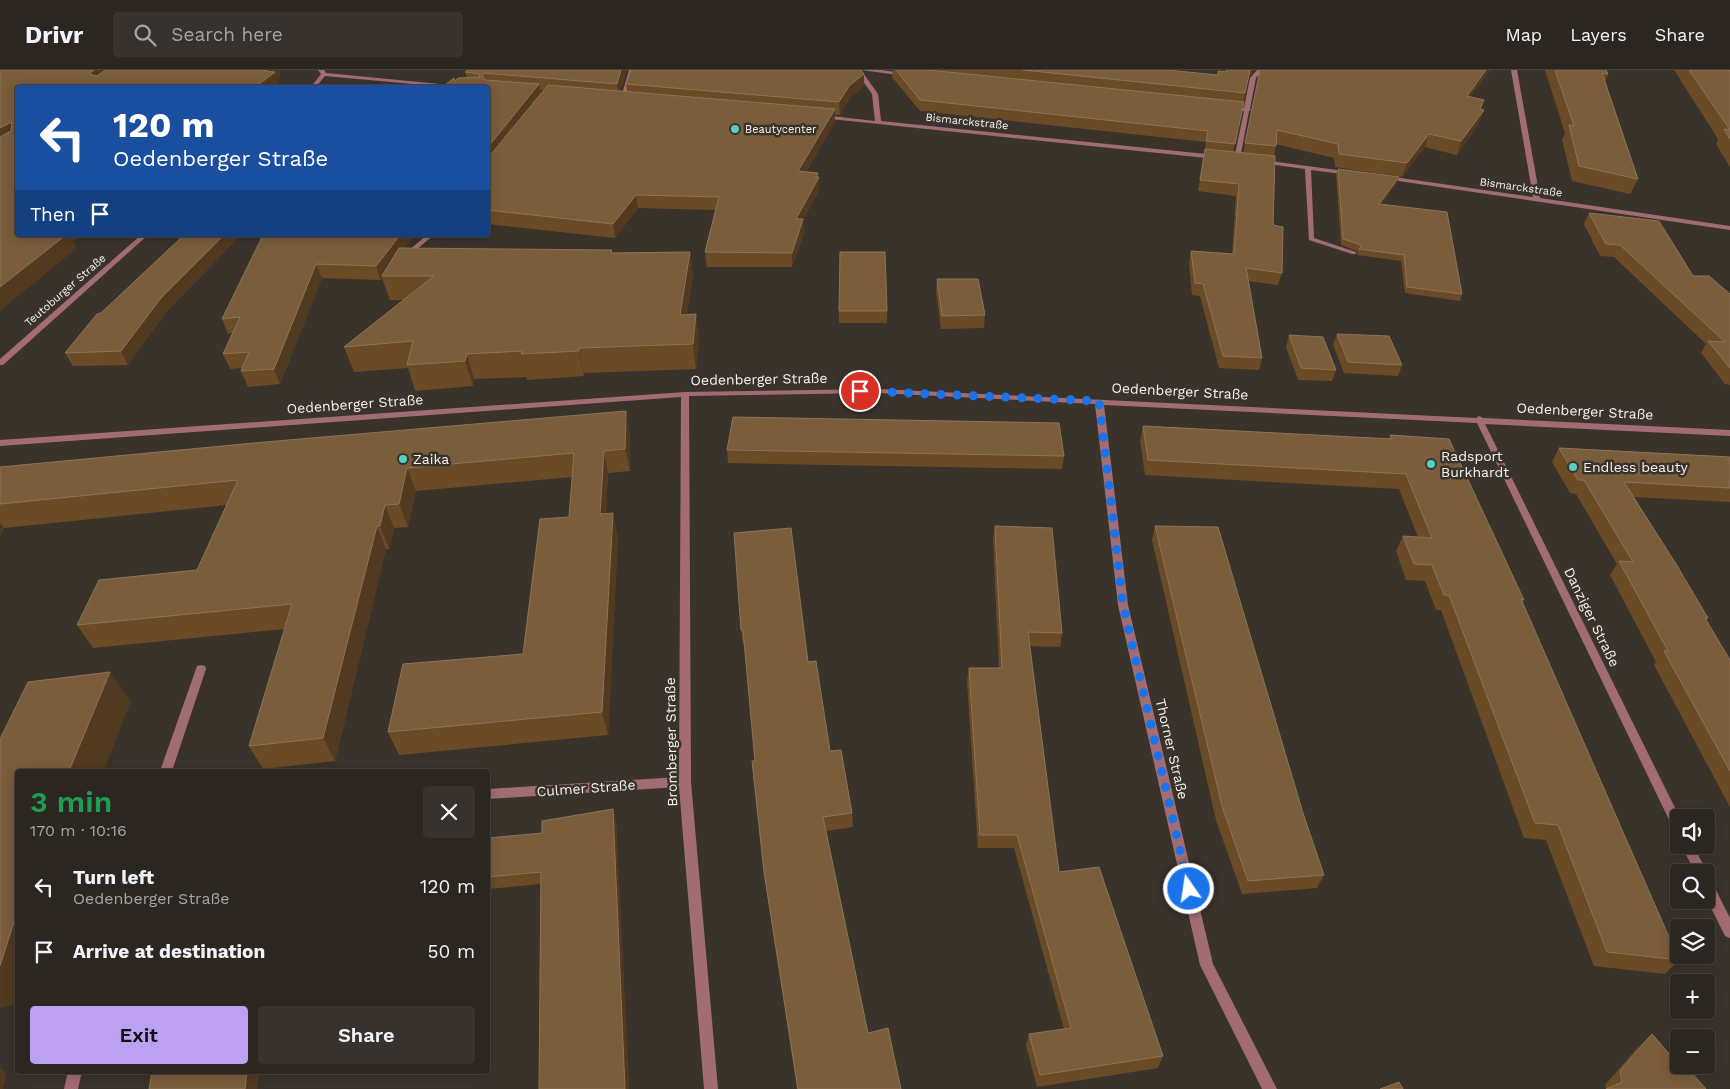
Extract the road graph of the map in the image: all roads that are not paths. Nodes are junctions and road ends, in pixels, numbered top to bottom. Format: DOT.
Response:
graph roads {
  1 [pos="632,70"];
  2 [pos="858,70"];
  3 [pos="864,70"];
  4 [pos="1260,70"];
  5 [pos="1514,70"];
  6 [pos="322,72"];
  7 [pos="913,75"];
  8 [pos="314,85"];
  9 [pos="450,85"];
  10 [pos="614,99"];
  11 [pos="622,100"];
  12 [pos="632,101"];
  13 [pos="1218,107"];
  14 [pos="1248,110"];
  15 [pos="813,116"];
  16 [pos="878,122"];
  17 [pos="1237,159"];
  18 [pos="1246,160"];
  19 [pos="1255,161"];
  20 [pos="1308,167"];
  21 [pos="1357,174"];
  22 [pos="1376,176"];
  23 [pos="1537,199"];
  24 [pos="1730,228"];
  25 [pos="143,237"];
  26 [pos="429,237"];
  27 [pos="410,252"];
  28 [pos="1354,253"];
  29 [pos="0,363"];
  30 [pos="685,394"];
  31 [pos="1099,401"];
  32 [pos="1479,419"];
  33 [pos="1730,433"];
  34 [pos="0,443"];
  35 [pos="201,669"];
  36 [pos="167,769"];
  37 [pos="685,782"];
  38 [pos="490,794"];
  39 [pos="1670,810"];
  40 [pos="1715,902"];
  41 [pos="1730,932"];
  42 [pos="74,1074"];
  43 [pos="71,1089"];
  44 [pos="711,1089"];
  45 [pos="1270,1089"];
  1 -- 11 [label="street"];
  2 -- 16 [label="street"];
  3 -- 7 [label="street"];
  4 -- 14 [label="street"];
  5 -- 23 [label="street"];
  6 -- 8 [label="street"];
  6 -- 9 [label="street"];
  10 -- 11 [label="street"];
  11 -- 12 [label="street"];
  13 -- 14 [label="street"];
  14 -- 17 [label="street"];
  15 -- 16 [label="street, Bismarckstraße"];
  16 -- 17 [label="street, Bismarckstraße"];
  17 -- 18 [label="street, Bismarckstraße"];
  19 -- 20 [label="street"];
  20 -- 21 [label="street"];
  20 -- 28 [label="street"];
  22 -- 23 [label="street, Bismarckstraße"];
  23 -- 24 [label="street, Bismarckstraße"];
  25 -- 29 [label="street, Teutoburger Straße"];
  26 -- 27 [label="street"];
  30 -- 31 [label="street, Oedenberger Straße"];
  30 -- 34 [label="street, Oedenberger Straße"];
  30 -- 37 [label="street, Bromberger Straße"];
  31 -- 32 [label="street, Oedenberger Straße"];
  31 -- 45 [label="street, Thorner Straße"];
  32 -- 33 [label="street, Oedenberger Straße"];
  32 -- 39 [label="street, Danziger Straße"];
  35 -- 36 [label="street"];
  37 -- 38 [label="street, Culmer Straße"];
  37 -- 44 [label="street, Bromberger Straße"];
  40 -- 41 [label="street"];
  42 -- 43 [label="street"];
}
